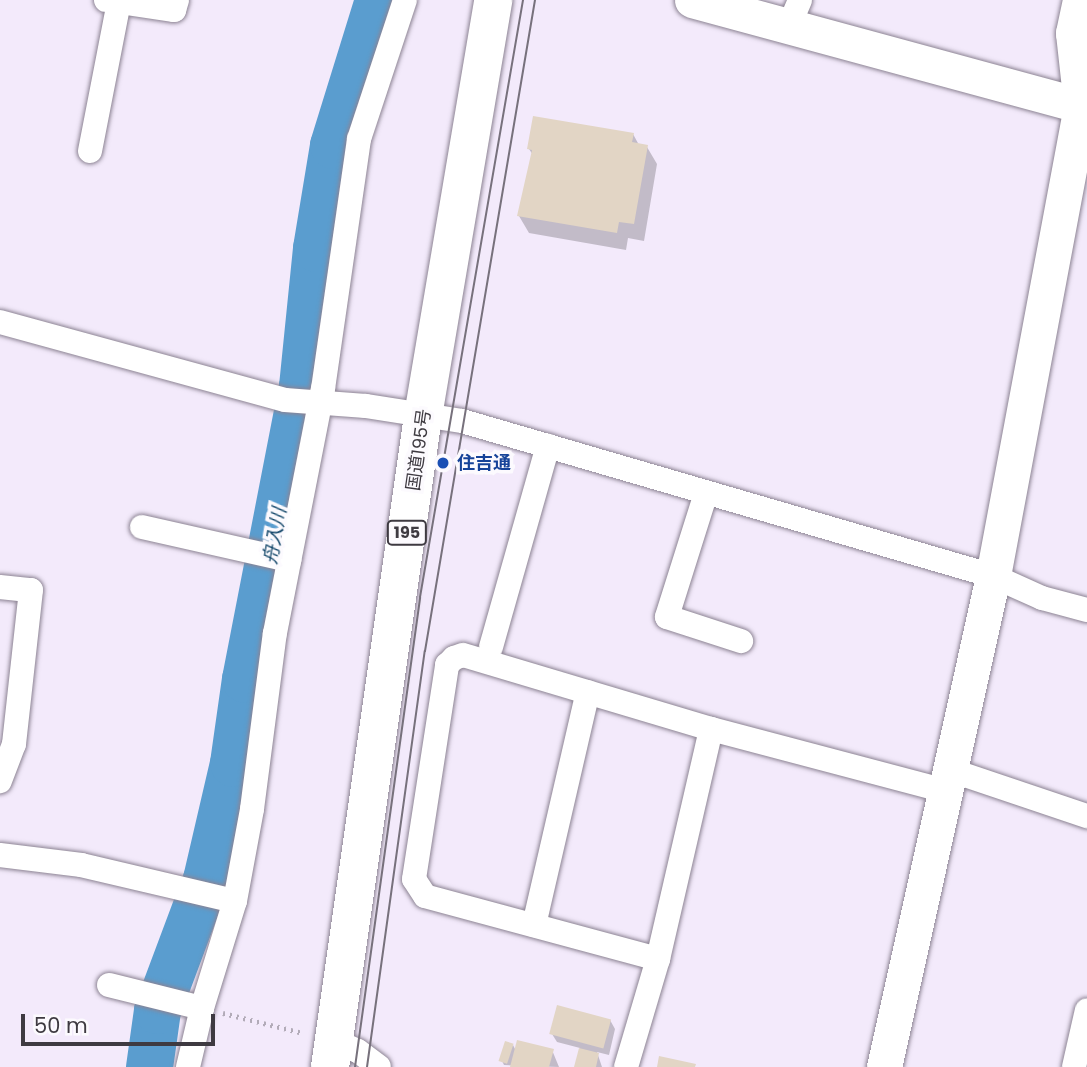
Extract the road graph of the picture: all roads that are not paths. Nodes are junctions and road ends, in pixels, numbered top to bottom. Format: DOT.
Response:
graph roads {
  1 [pos="177,0"];
  2 [pos="405,0"];
  3 [pos="493,0"];
  4 [pos="692,0"];
  5 [pos="1080,0"];
  6 [pos="113,1"];
  7 [pos="795,13"];
  8 [pos="1085,101"];
  9 [pos="90,150"];
  10 [pos="0,321"];
  11 [pos="316,402"];
  12 [pos="423,416"];
  13 [pos="548,446"];
  14 [pos="706,493"];
  15 [pos="142,527"];
  16 [pos="289,560"];
  17 [pos="993,576"];
  18 [pos="0,587"];
  19 [pos="1087,610"];
  20 [pos="741,641"];
  21 [pos="491,647"];
  22 [pos="587,692"];
  23 [pos="711,729"];
  24 [pos="0,781"];
  25 [pos="948,781"];
  26 [pos="1087,816"];
  27 [pos="0,855"];
  28 [pos="229,900"];
  29 [pos="534,925"];
  30 [pos="658,959"];
  31 [pos="109,985"];
  32 [pos="192,1005"];
  33 [pos="1087,1010"];
  34 [pos="332,1054"];
  35 [pos="188,1067"];
  36 [pos="379,1067"];
  37 [pos="626,1067"];
  38 [pos="884,1067"];
  39 [pos="1074,1067"];
  1 -- 6 [label="street"];
  2 -- 11 [label="street"];
  3 -- 12 [label="highway, 国道195号 / 195"];
  4 -- 7 [label="street"];
  5 -- 8 [label="street"];
  6 -- 9 [label="street"];
  7 -- 8 [label="street"];
  8 -- 17 [label="street"];
  10 -- 11 [label="street"];
  11 -- 12 [label="street"];
  11 -- 16 [label="street"];
  12 -- 13 [label="street"];
  12 -- 34 [label="highway, 国道195号 / 195"];
  13 -- 14 [label="street"];
  13 -- 21 [label="street"];
  14 -- 17 [label="street"];
  14 -- 20 [label="street"];
  15 -- 16 [label="street"];
  16 -- 28 [label="street"];
  17 -- 19 [label="street"];
  17 -- 25 [label="street"];
  18 -- 24 [label="street"];
  22 -- 23 [label="street"];
  22 -- 29 [label="street"];
  22 -- 29 [label="street"];
  23 -- 25 [label="street"];
  23 -- 30 [label="street"];
  25 -- 26 [label="street"];
  25 -- 38 [label="street"];
  27 -- 28 [label="street"];
  28 -- 32 [label="street"];
  29 -- 30 [label="street"];
  30 -- 37 [label="street"];
  31 -- 32 [label="street"];
  32 -- 35 [label="street"];
  33 -- 39 [label="street"];
  34 -- 36 [label="street"];
}
